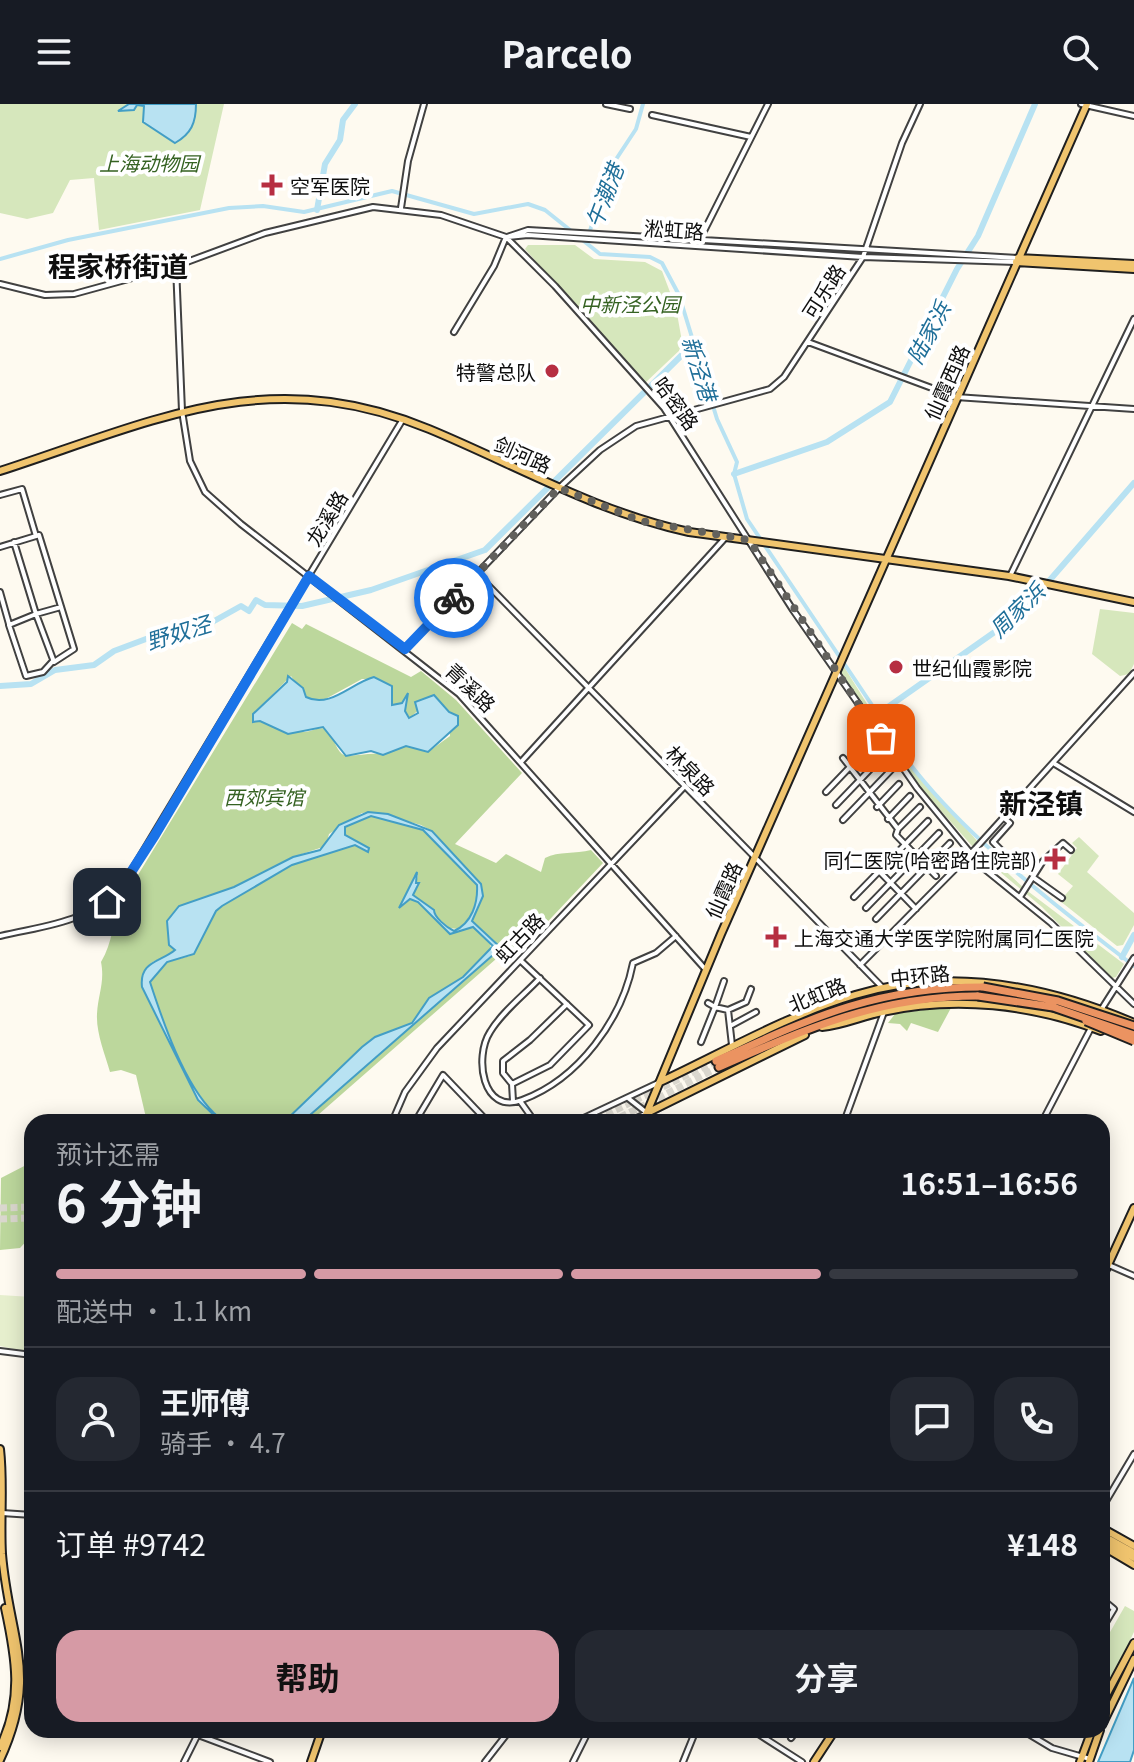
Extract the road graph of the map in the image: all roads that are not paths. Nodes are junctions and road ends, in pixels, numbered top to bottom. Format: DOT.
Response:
graph roads {
  1 [pos="424,104"];
  2 [pos="610,104"];
  3 [pos="768,104"];
  4 [pos="920,104"];
  5 [pos="1084,104"];
  6 [pos="630,109"];
  7 [pos="652,115"];
  8 [pos="1134,116"];
  9 [pos="751,137"];
  10 [pos="401,208"];
  11 [pos="506,237"];
  12 [pos="698,245"];
  13 [pos="864,254"];
  14 [pos="1017,260"];
  15 [pos="176,266"];
  16 [pos="1134,266"];
  17 [pos="0,284"];
  18 [pos="1134,319"];
  19 [pos="454,332"];
  20 [pos="808,342"];
  21 [pos="956,397"];
  22 [pos="1091,407"];
  23 [pos="1134,409"];
  24 [pos="182,411"];
  25 [pos="671,417"];
  26 [pos="403,419"];
  27 [pos="0,471"];
  28 [pos="552,485"];
  29 [pos="0,495"];
  30 [pos="36,536"];
  31 [pos="726,537"];
  32 [pos="752,541"];
  33 [pos="14,542"];
  34 [pos="0,547"];
  35 [pos="886,560"];
  36 [pos="477,574"];
  37 [pos="309,576"];
  38 [pos="1009,576"];
  39 [pos="0,592"];
  40 [pos="1134,602"];
  41 [pos="61,607"];
  42 [pos="36,614"];
  43 [pos="9,625"];
  44 [pos="405,649"];
  45 [pos="53,661"];
  46 [pos="1134,673"];
  47 [pos="837,674"];
  48 [pos="588,688"];
  49 [pos="872,744"];
  50 [pos="882,757"];
  51 [pos="843,758"];
  52 [pos="521,762"];
  53 [pos="1055,764"];
  54 [pos="850,767"];
  55 [pos="892,769"];
  56 [pos="859,781"];
  57 [pos="899,784"];
  58 [pos="685,786"];
  59 [pos="826,792"];
  60 [pos="867,794"];
  61 [pos="910,796"];
  62 [pos="836,805"];
  63 [pos="877,807"];
  64 [pos="920,807"];
  65 [pos="1134,812"];
  66 [pos="1004,818"];
  67 [pos="888,819"];
  68 [pos="843,820"];
  69 [pos="928,821"];
  70 [pos="898,829"];
  71 [pos="939,833"];
  72 [pos="950,843"];
  73 [pos="904,845"];
  74 [pos="974,850"];
  75 [pos="1071,850"];
  76 [pos="916,857"];
  77 [pos="755,858"];
  78 [pos="610,863"];
  79 [pos="927,867"];
  80 [pos="879,871"];
  81 [pos="1034,875"];
  82 [pos="936,876"];
  83 [pos="891,883"];
  84 [pos="901,893"];
  85 [pos="854,897"];
  86 [pos="1019,898"];
  87 [pos="1062,898"];
  88 [pos="866,908"];
  89 [pos="916,909"];
  90 [pos="876,919"];
  91 [pos="0,936"];
  92 [pos="676,936"];
  93 [pos="1134,958"];
  94 [pos="519,959"];
  95 [pos="860,965"];
  96 [pos="706,970"];
  97 [pos="540,978"];
  98 [pos="724,981"];
  99 [pos="1114,986"];
  100 [pos="883,988"];
  101 [pos="751,989"];
  102 [pos="864,999"];
  103 [pos="567,1003"];
  104 [pos="708,1003"];
  105 [pos="1134,1004"];
  106 [pos="715,1007"];
  107 [pos="728,1010"];
  108 [pos="1100,1010"];
  109 [pos="884,1011"];
  110 [pos="756,1012"];
  111 [pos="809,1013"];
  112 [pos="1134,1024"];
  113 [pos="732,1025"];
  114 [pos="1091,1027"];
  115 [pos="1134,1040"];
  116 [pos="701,1042"];
  117 [pos="733,1048"];
  118 [pos="669,1061"];
  119 [pos="680,1072"];
  120 [pos="660,1082"];
  121 [pos="512,1084"];
  122 [pos="626,1098"];
  123 [pos="669,1099"];
  124 [pos="513,1101"];
  125 [pos="520,1101"];
  126 [pos="647,1113"];
  127 [pos="395,1114"];
  128 [pos="420,1114"];
  129 [pos="480,1114"];
  130 [pos="529,1114"];
  131 [pos="592,1114"];
  132 [pos="847,1114"];
  133 [pos="1046,1114"];
  134 [pos="1134,1208"];
  135 [pos="1110,1254"];
  136 [pos="1110,1266"];
  137 [pos="1134,1276"];
  138 [pos="0,1351"];
  139 [pos="24,1354"];
  140 [pos="0,1449"];
  141 [pos="1134,1454"];
  142 [pos="1110,1494"];
  143 [pos="1,1513"];
  144 [pos="24,1514"];
  145 [pos="1110,1532"];
  146 [pos="1110,1542"];
  147 [pos="1134,1546"];
  148 [pos="1110,1551"];
  149 [pos="1134,1555"];
  150 [pos="1134,1565"];
  151 [pos="0,1569"];
  152 [pos="1134,1643"];
  153 [pos="1134,1659"];
  154 [pos="1110,1688"];
  155 [pos="1110,1709"];
  156 [pos="196,1738"];
  157 [pos="211,1738"];
  158 [pos="319,1738"];
  159 [pos="504,1738"];
  160 [pos="585,1738"];
  161 [pos="693,1738"];
  162 [pos="764,1738"];
  163 [pos="830,1738"];
  164 [pos="1035,1738"];
  165 [pos="1089,1738"];
  166 [pos="1097,1738"];
  167 [pos="0,1747"];
  168 [pos="1081,1759"];
  169 [pos="0,1760"];
  170 [pos="1089,1760"];
  171 [pos="184,1762"];
  172 [pos="270,1762"];
  173 [pos="311,1762"];
  174 [pos="485,1762"];
  175 [pos="573,1762"];
  176 [pos="683,1762"];
  177 [pos="802,1762"];
  178 [pos="814,1762"];
  1 -- 10 [label="street"];
  2 -- 6 [label="street"];
  3 -- 9 [label="street"];
  4 -- 13 [label="street, 可乐路"];
  5 -- 8 [label="street"];
  5 -- 14 [label="main road, 仙霞西路"];
  7 -- 9 [label="street"];
  9 -- 12 [label="street"];
  10 -- 11 [label="street, 哈密路"];
  10 -- 15 [label="street, 哈密路"];
  11 -- 12 [label="street, 淞虹路"];
  11 -- 19 [label="street"];
  11 -- 25 [label="street, 哈密路"];
  12 -- 13 [label="street, 淞虹路"];
  13 -- 14 [label="street, 淞虹路"];
  13 -- 20 [label="street, 可乐路"];
  14 -- 16 [label="main road, 淞虹路"];
  14 -- 21 [label="main road, 仙霞西路"];
  15 -- 17 [label="street, 哈密路"];
  15 -- 24 [label="street, 青溪路"];
  18 -- 22 [label="street"];
  20 -- 21 [label="street"];
  20 -- 25 [label="street, 可乐路"];
  21 -- 22 [label="street"];
  21 -- 35 [label="main road, 仙霞西路"];
  22 -- 23 [label="street"];
  22 -- 38 [label="street"];
  24 -- 26 [label="main road, 剑河路"];
  24 -- 27 [label="main road, 剑河路"];
  24 -- 37 [label="street, 青溪路"];
  25 -- 28 [label="street, 可乐路"];
  25 -- 32 [label="street, 哈密路"];
  26 -- 28 [label="main road, 剑河路"];
  26 -- 37 [label="street, 龙溪路"];
  28 -- 31 [label="main road, 剑河路"];
  28 -- 36 [label="street, 可乐路"];
  29 -- 30 [label="street"];
  30 -- 33 [label="street"];
  30 -- 41 [label="street"];
  31 -- 32 [label="main road, 剑河路"];
  31 -- 48 [label="street"];
  32 -- 35 [label="main road, 剑河路"];
  32 -- 47 [label="street, 哈密路"];
  33 -- 34 [label="street"];
  33 -- 42 [label="street"];
  35 -- 38 [label="main road, 剑河路"];
  35 -- 47 [label="main road, 仙霞西路"];
  36 -- 44 [label="street, 可乐路"];
  36 -- 48 [label="street, 林泉路"];
  37 -- 44 [label="street, 青溪路"];
  37 -- 91 [label="street, 龙溪路"];
  38 -- 40 [label="main road, 剑河路"];
  39 -- 43 [label="street"];
  41 -- 42 [label="street"];
  41 -- 45 [label="street"];
  42 -- 43 [label="street"];
  42 -- 45 [label="street"];
  43 -- 45 [label="street"];
  44 -- 52 [label="street, 青溪路"];
  46 -- 53 [label="street"];
  47 -- 74 [label="street, 哈密路"];
  47 -- 77 [label="main road, 仙霞路"];
  48 -- 52 [label="street"];
  48 -- 58 [label="street, 林泉路"];
  49 -- 54 [label="street"];
  50 -- 56 [label="street"];
  51 -- 54 [label="street"];
  52 -- 78 [label="street, 青溪路"];
  53 -- 65 [label="street"];
  53 -- 66 [label="street"];
  54 -- 56 [label="street"];
  54 -- 59 [label="street"];
  55 -- 60 [label="street"];
  56 -- 60 [label="street"];
  56 -- 62 [label="street"];
  57 -- 63 [label="street"];
  58 -- 77 [label="street, 林泉路"];
  58 -- 78 [label="street, 虹古路"];
  60 -- 63 [label="street"];
  60 -- 68 [label="street"];
  61 -- 67 [label="street"];
  63 -- 67 [label="street"];
  64 -- 70 [label="street"];
  66 -- 74 [label="street"];
  66 -- 81 [label="street"];
  67 -- 70 [label="street"];
  69 -- 73 [label="street"];
  70 -- 73 [label="street"];
  71 -- 76 [label="street"];
  72 -- 79 [label="street"];
  73 -- 76 [label="street"];
  73 -- 80 [label="street"];
  74 -- 86 [label="street, 哈密路"];
  74 -- 89 [label="street"];
  75 -- 81 [label="street"];
  76 -- 79 [label="street"];
  76 -- 83 [label="street"];
  77 -- 95 [label="street, 林泉路"];
  77 -- 96 [label="main road, 仙霞路"];
  78 -- 92 [label="street, 青溪路"];
  78 -- 94 [label="street, 虹古路"];
  79 -- 82 [label="street"];
  79 -- 84 [label="street"];
  80 -- 83 [label="street"];
  80 -- 85 [label="street"];
  81 -- 86 [label="street"];
  81 -- 87 [label="street"];
  83 -- 84 [label="street"];
  83 -- 88 [label="street"];
  84 -- 89 [label="street"];
  84 -- 90 [label="street"];
  86 -- 99 [label="street, 哈密路"];
  89 -- 95 [label="street"];
  92 -- 96 [label="street, 青溪路"];
  92 -- 125 [label="street"];
  93 -- 99 [label="street"];
  94 -- 97 [label="street"];
  94 -- 127 [label="street, 虹古路"];
  95 -- 100 [label="street, 林泉路"];
  96 -- 118 [label="main road, 仙霞路"];
  97 -- 103 [label="street"];
  97 -- 124 [label="street"];
  98 -- 106 [label="street"];
  99 -- 105 [label="street, 哈密路"];
  99 -- 108 [label="street"];
  100 -- 108 [label="main road, 北虹路"];
  100 -- 111 [label="main road, 北虹路"];
  101 -- 107 [label="street"];
  102 -- 111 [label="highway"];
  102 -- 112 [label="highway, 中环路, bridge"];
  102 -- 115 [label="highway, 中环路, bridge"];
  103 -- 121 [label="street"];
  103 -- 121 [label="street"];
  104 -- 106 [label="street"];
  106 -- 107 [label="street"];
  106 -- 116 [label="street"];
  107 -- 113 [label="street"];
  108 -- 112 [label="main road, 北虹路"];
  108 -- 114 [label="street"];
  109 -- 114 [label="main road, 北虹路"];
  109 -- 123 [label="main road, 北虹路"];
  109 -- 132 [label="street"];
  110 -- 113 [label="street"];
  111 -- 117 [label="main road, 北虹路"];
  113 -- 117 [label="street"];
  114 -- 115 [label="main road, 北虹路"];
  114 -- 133 [label="street"];
  117 -- 119 [label="main road, 北虹路"];
  118 -- 119 [label="main road"];
  118 -- 120 [label="main road, 仙霞路"];
  119 -- 120 [label="main road, 北虹路"];
  120 -- 122 [label="street, 北虹路"];
  120 -- 123 [label="main road"];
  120 -- 126 [label="main road, 仙霞路"];
  121 -- 124 [label="street"];
  122 -- 126 [label="street"];
  122 -- 131 [label="street, 北虹路"];
  123 -- 126 [label="main road, 北虹路"];
  124 -- 125 [label="street"];
  125 -- 130 [label="street"];
  128 -- 129 [label="street"];
  134 -- 135 [label="main road"];
  136 -- 137 [label="street"];
  138 -- 139 [label="street"];
  140 -- 143 [label="main road"];
  141 -- 142 [label="street"];
  143 -- 144 [label="street"];
  143 -- 169 [label="main road"];
  145 -- 147 [label="main road"];
  146 -- 149 [label="main road"];
  148 -- 150 [label="main road"];
  151 -- 167 [label="main road"];
  152 -- 154 [label="main road"];
  153 -- 155 [label="main road"];
  156 -- 171 [label="street"];
  157 -- 172 [label="street"];
  158 -- 173 [label="main road"];
  159 -- 174 [label="street"];
  160 -- 175 [label="street"];
  161 -- 176 [label="street"];
  162 -- 177 [label="street"];
  163 -- 178 [label="main road"];
  164 -- 168 [label="street"];
  165 -- 168 [label="main road"];
  166 -- 170 [label="main road"];
  168 -- 170 [label="street"];
}
